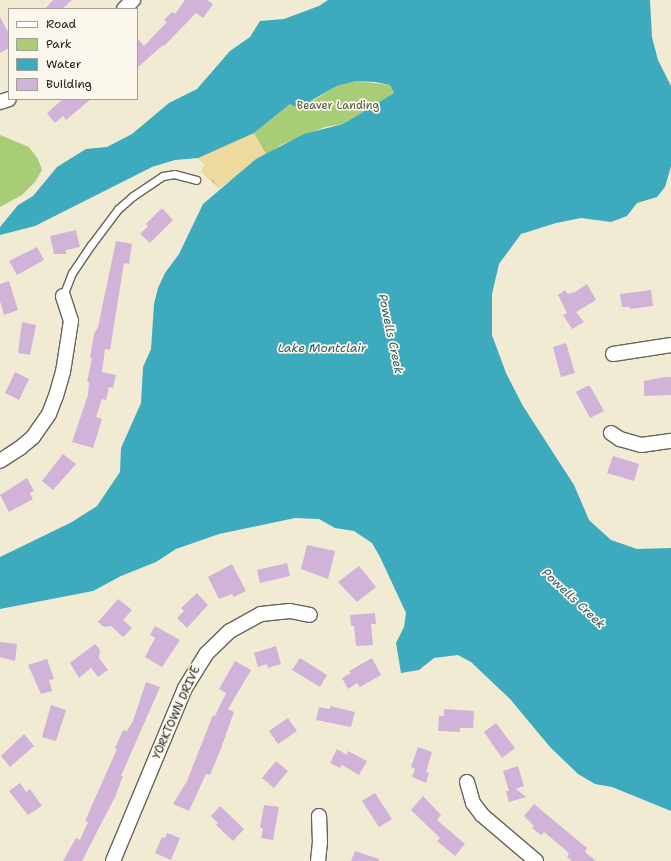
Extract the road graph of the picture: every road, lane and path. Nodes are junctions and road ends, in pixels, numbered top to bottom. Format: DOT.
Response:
graph roads {
  1 [pos="133,0"];
  2 [pos="125,8"];
  3 [pos="196,180"];
  4 [pos="63,296"];
  5 [pos="671,345"];
  6 [pos="613,354"];
  7 [pos="611,433"];
  8 [pos="671,440"];
  9 [pos="0,461"];
  10 [pos="310,615"];
  11 [pos="467,782"];
  12 [pos="319,816"];
  13 [pos="113,861"];
  14 [pos="318,861"];
  15 [pos="536,861"];
  1 -- 2 [label="street"];
  3 -- 4 [label="lane"];
  4 -- 9 [label="street"];
  5 -- 6 [label="street"];
  7 -- 8 [label="street"];
  10 -- 13 [label="street, YORKTOWN DRIVE"];
  11 -- 15 [label="street"];
  12 -- 14 [label="street"];
}
